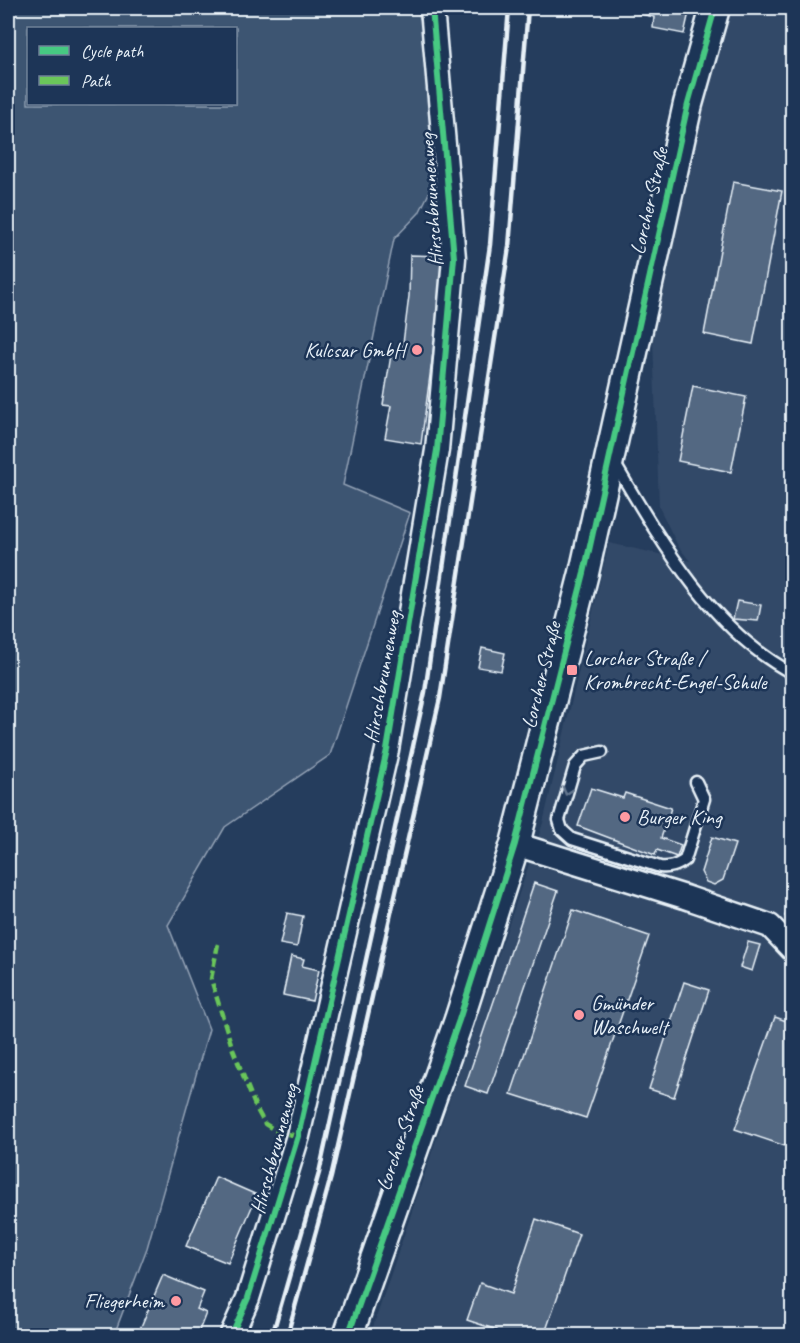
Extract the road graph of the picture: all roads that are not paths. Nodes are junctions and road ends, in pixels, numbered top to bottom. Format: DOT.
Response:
graph roads {
  1 [pos="432,8"];
  2 [pos="715,8"];
  3 [pos="610,456"];
  4 [pos="792,673"];
  5 [pos="602,752"];
  6 [pos="696,782"];
  7 [pos="515,844"];
  8 [pos="792,949"];
  9 [pos="231,1335"];
  10 [pos="348,1335"];
  1 -- 9 [label="street, Hirschbrunnenweg"];
  2 -- 3 [label="street, Lorcher Straße"];
  3 -- 4 [label="lane"];
  3 -- 7 [label="street, Lorcher Straße"];
  5 -- 6 [label="lane, one-way"];
  7 -- 8 [label="street"];
  7 -- 10 [label="street, Lorcher Straße"];
}
